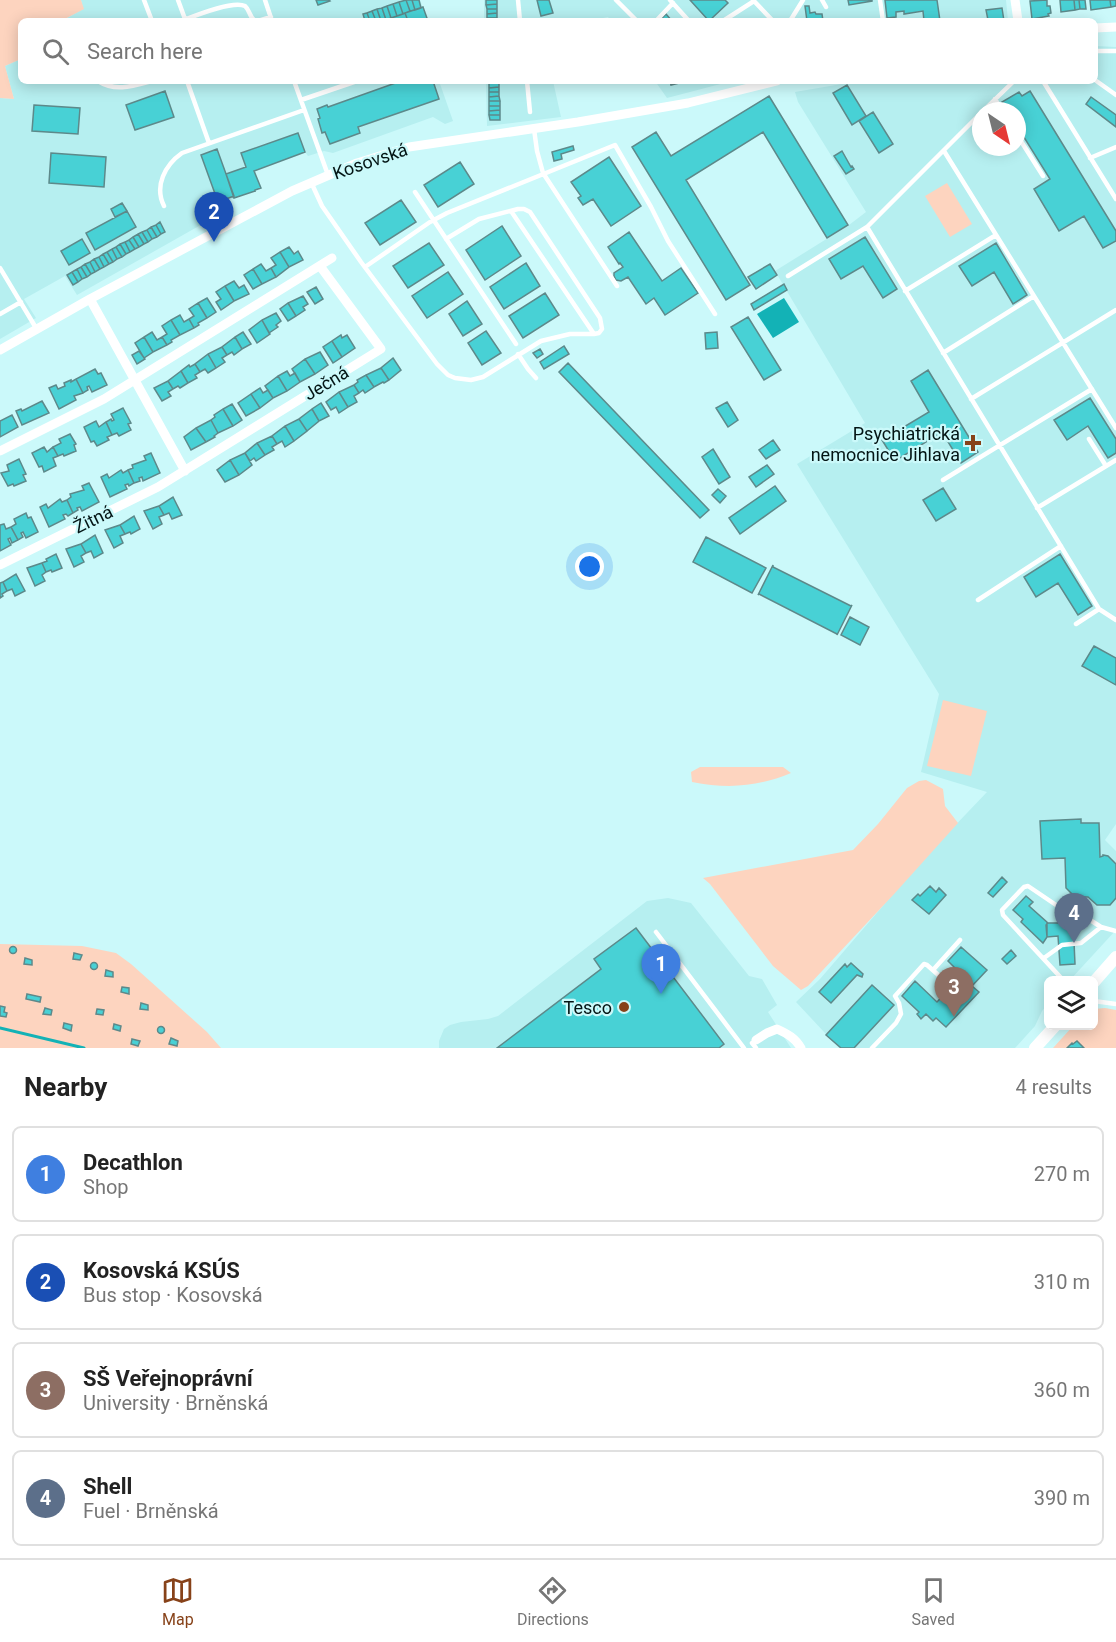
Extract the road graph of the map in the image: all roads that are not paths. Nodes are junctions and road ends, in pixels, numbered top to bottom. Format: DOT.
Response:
graph roads {
  1 [pos="144,0"];
  2 [pos="178,0"];
  3 [pos="265,0"];
  4 [pos="518,0"];
  5 [pos="616,0"];
  6 [pos="753,0"];
  7 [pos="803,0"];
  8 [pos="822,0"];
  9 [pos="880,0"];
  10 [pos="1015,0"];
  11 [pos="671,2"];
  12 [pos="826,7"];
  13 [pos="151,18"];
  14 [pos="182,18"];
  15 [pos="188,18"];
  16 [pos="252,18"];
  17 [pos="272,18"];
  18 [pos="520,18"];
  19 [pos="634,18"];
  20 [pos="658,18"];
  21 [pos="686,18"];
  22 [pos="727,18"];
  23 [pos="770,18"];
  24 [pos="792,18"];
  25 [pos="883,18"];
  26 [pos="1018,18"];
  27 [pos="1116,27"];
  28 [pos="1098,28"];
  29 [pos="1098,51"];
  30 [pos="1116,51"];
  31 [pos="1098,82"];
  32 [pos="104,84"];
  33 [pos="135,84"];
  34 [pos="188,84"];
  35 [pos="295,84"];
  36 [pos="348,84"];
  37 [pos="527,84"];
  38 [pos="765,84"];
  39 [pos="1011,84"];
  40 [pos="1045,84"];
  41 [pos="1116,95"];
  42 [pos="995,99"];
  43 [pos="301,100"];
  44 [pos="992,102"];
  45 [pos="997,102"];
  46 [pos="304,110"];
  47 [pos="530,112"];
  48 [pos="972,122"];
  49 [pos="534,129"];
  50 [pos="209,143"];
  51 [pos="1116,147"];
  52 [pos="1026,149"];
  53 [pos="944,151"];
  54 [pos="1090,158"];
  55 [pos="543,173"];
  56 [pos="328,175"];
  57 [pos="1043,176"];
  58 [pos="311,182"];
  59 [pos="416,192"];
  60 [pos="1116,199"];
  61 [pos="164,206"];
  62 [pos="511,211"];
  63 [pos="434,220"];
  64 [pos="867,227"];
  65 [pos="996,235"];
  66 [pos="446,238"];
  67 [pos="332,258"];
  68 [pos="320,266"];
  69 [pos="364,267"];
  70 [pos="0,268"];
  71 [pos="788,276"];
  72 [pos="616,286"];
  73 [pos="905,291"];
  74 [pos="1034,296"];
  75 [pos="90,299"];
  76 [pos="21,302"];
  77 [pos="1116,310"];
  78 [pos="0,314"];
  79 [pos="715,314"];
  80 [pos="36,328"];
  81 [pos="594,334"];
  82 [pos="1063,343"];
  83 [pos="516,344"];
  84 [pos="0,350"];
  85 [pos="943,353"];
  86 [pos="518,354"];
  87 [pos="536,378"];
  88 [pos="134,380"];
  89 [pos="1092,389"];
  90 [pos="971,399"];
  91 [pos="1116,428"];
  92 [pos="1089,439"];
  93 [pos="999,445"];
  94 [pos="0,451"];
  95 [pos="1116,460"];
  96 [pos="1106,466"];
  97 [pos="185,471"];
  98 [pos="943,480"];
  99 [pos="1037,508"];
  100 [pos="1061,546"];
  101 [pos="0,565"];
  102 [pos="978,600"];
  103 [pos="1099,609"];
  104 [pos="1116,620"];
  105 [pos="1076,624"];
  106 [pos="1101,927"];
  107 [pos="1116,931"];
  108 [pos="656,932"];
  109 [pos="960,940"];
  110 [pos="1116,957"];
  111 [pos="1044,958"];
  112 [pos="933,970"];
  113 [pos="1060,976"];
  114 [pos="1098,977"];
  115 [pos="944,981"];
  116 [pos="1098,1002"];
  117 [pos="1116,1004"];
  118 [pos="1051,1030"];
  119 [pos="755,1044"];
  120 [pos="745,1048"];
  121 [pos="801,1048"];
  122 [pos="872,1048"];
  123 [pos="1035,1048"];
  1 -- 13 [label="lane"];
  2 -- 14 [label="lane"];
  3 -- 17 [label="lane"];
  4 -- 18 [label="lane"];
  5 -- 19 [label="lane"];
  6 -- 22 [label="lane"];
  6 -- 23 [label="lane"];
  7 -- 24 [label="lane"];
  8 -- 12 [label="lane"];
  9 -- 25 [label="lane"];
  10 -- 26 [label="street"];
  11 -- 20 [label="lane"];
  11 -- 21 [label="lane"];
  15 -- 16 [label="lane"];
  27 -- 28 [label="street"];
  29 -- 30 [label="lane"];
  31 -- 41 [label="lane"];
  32 -- 33 [label="lane"];
  34 -- 50 [label="lane"];
  35 -- 43 [label="lane"];
  36 -- 43 [label="lane"];
  37 -- 47 [label="lane"];
  38 -- 49 [label="street, Kosovská"];
  39 -- 42 [label="lane"];
  40 -- 54 [label="lane"];
  42 -- 44 [label="lane"];
  42 -- 45 [label="lane"];
  43 -- 46 [label="lane"];
  46 -- 50 [label="lane"];
  46 -- 56 [label="lane"];
  48 -- 53 [label="lane"];
  49 -- 55 [label="lane"];
  49 -- 56 [label="street, Kosovská"];
  50 -- 61 [label="lane"];
  51 -- 54 [label="lane"];
  52 -- 57 [label="lane"];
  53 -- 64 [label="lane"];
  53 -- 65 [label="lane"];
  54 -- 60 [label="lane"];
  55 -- 63 [label="lane"];
  55 -- 72 [label="lane"];
  55 -- 79 [label="lane"];
  56 -- 58 [label="street, Kosovská"];
  58 -- 69 [label="lane"];
  58 -- 75 [label="street, Kosovská"];
  59 -- 63 [label="lane"];
  62 -- 66 [label="lane"];
  62 -- 81 [label="lane"];
  62 -- 81 [label="lane"];
  63 -- 66 [label="lane"];
  63 -- 69 [label="lane"];
  64 -- 71 [label="lane"];
  64 -- 73 [label="lane"];
  65 -- 73 [label="lane"];
  65 -- 74 [label="lane"];
  66 -- 83 [label="lane"];
  67 -- 68 [label="street"];
  68 -- 88 [label="street"];
  68 -- 97 [label="street, Ječná"];
  69 -- 86 [label="lane"];
  70 -- 76 [label="lane"];
  73 -- 85 [label="lane"];
  74 -- 82 [label="lane"];
  74 -- 85 [label="lane"];
  75 -- 80 [label="street, Kosovská"];
  75 -- 88 [label="street"];
  76 -- 78 [label="lane"];
  76 -- 80 [label="lane"];
  77 -- 82 [label="lane"];
  80 -- 84 [label="street, Kosovská"];
  81 -- 86 [label="lane"];
  82 -- 89 [label="lane"];
  82 -- 90 [label="lane"];
  85 -- 90 [label="lane"];
  86 -- 87 [label="lane"];
  88 -- 94 [label="street"];
  88 -- 97 [label="street"];
  89 -- 91 [label="lane"];
  89 -- 93 [label="lane"];
  90 -- 93 [label="lane"];
  92 -- 96 [label="lane"];
  93 -- 98 [label="lane"];
  93 -- 99 [label="lane"];
  95 -- 96 [label="lane"];
  96 -- 99 [label="lane"];
  97 -- 101 [label="street, Žitná"];
  99 -- 100 [label="lane"];
  100 -- 102 [label="lane"];
  100 -- 103 [label="lane"];
  103 -- 104 [label="lane"];
  103 -- 105 [label="lane"];
  106 -- 107 [label="lane"];
  106 -- 111 [label="lane"];
  106 -- 111 [label="lane"];
  108 -- 120 [label="lane"];
  109 -- 112 [label="lane"];
  110 -- 114 [label="main road"];
  111 -- 113 [label="lane"];
  112 -- 115 [label="lane"];
  112 -- 122 [label="lane"];
  116 -- 117 [label="lane"];
  118 -- 123 [label="main road"];
  119 -- 120 [label="lane"];
  119 -- 121 [label="street"];
}
